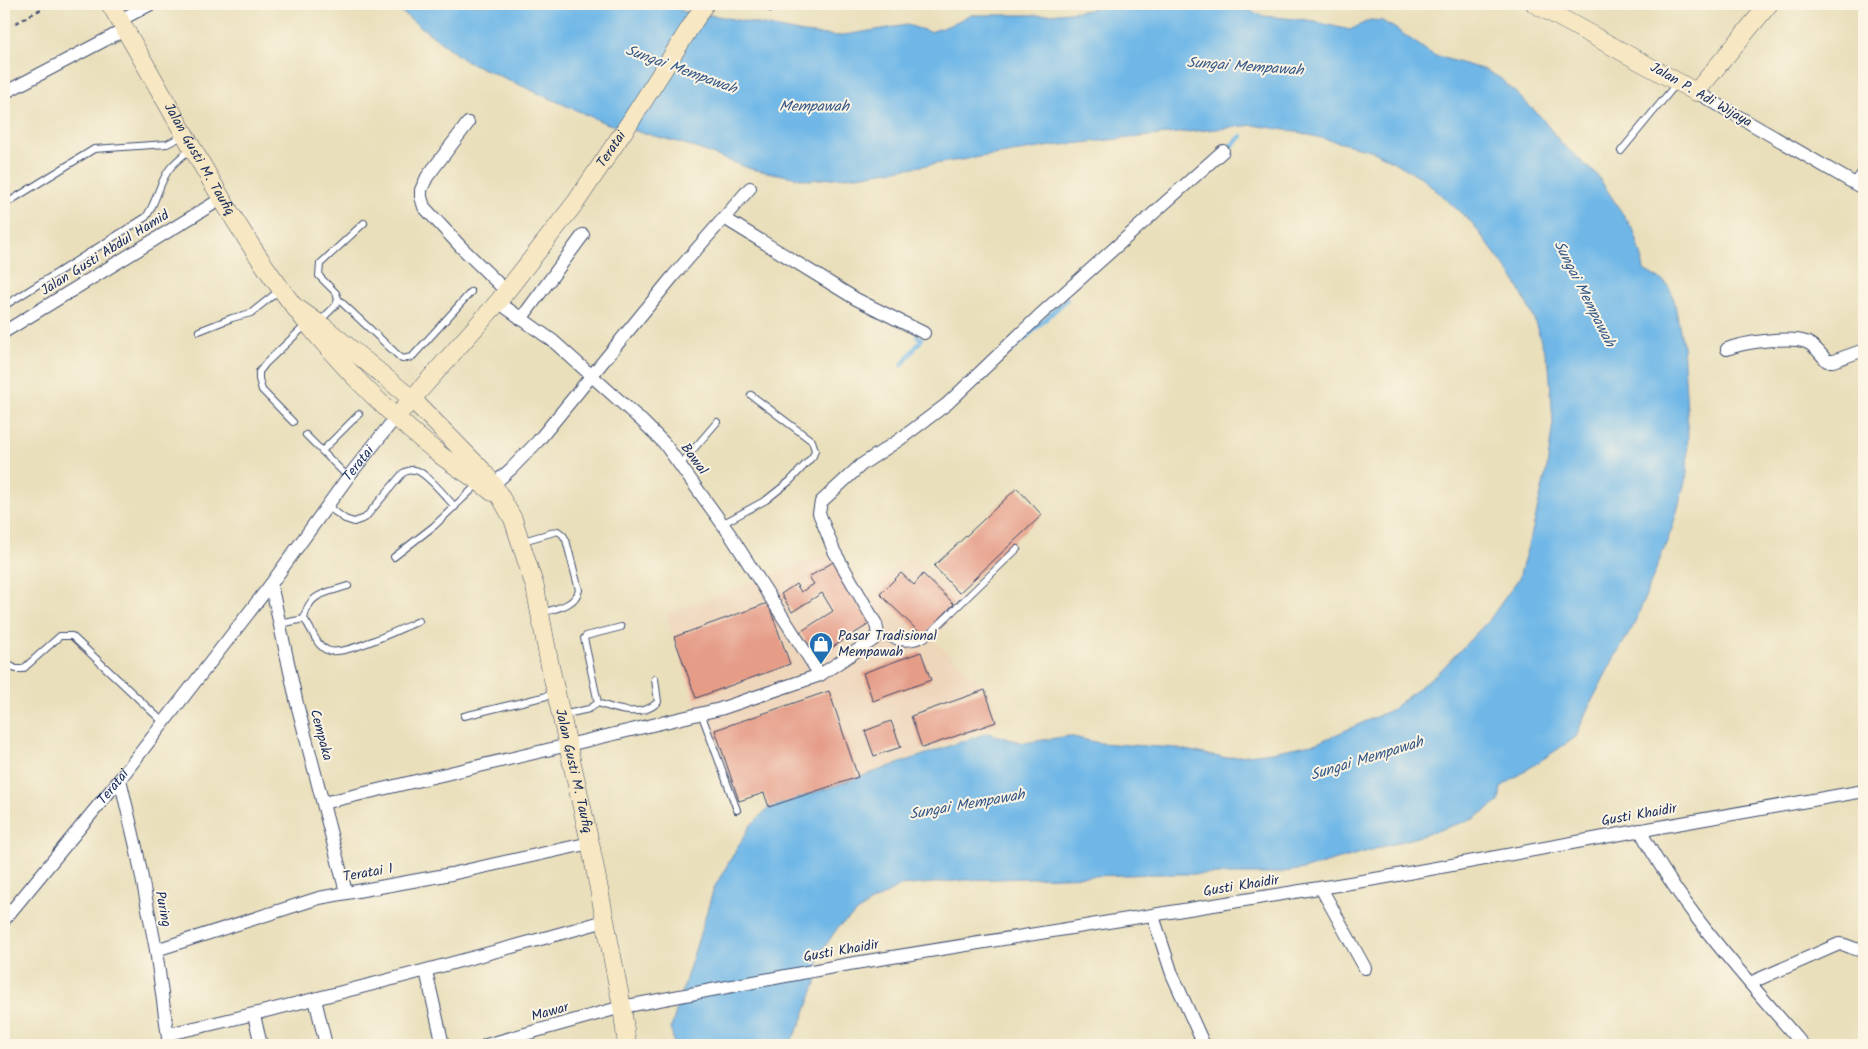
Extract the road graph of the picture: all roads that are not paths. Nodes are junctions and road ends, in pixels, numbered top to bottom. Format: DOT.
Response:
graph roads {
  1 [pos="110,4"];
  2 [pos="151,4"];
  3 [pos="705,4"];
  4 [pos="1535,4"];
  5 [pos="1769,4"];
  6 [pos="123,24"];
  7 [pos="1678,82"];
  8 [pos="1696,92"];
  9 [pos="4,93"];
  10 [pos="468,123"];
  11 [pos="189,141"];
  12 [pos="1222,151"];
  13 [pos="1621,151"];
  14 [pos="1864,168"];
  15 [pos="1859,186"];
  16 [pos="750,188"];
  17 [pos="221,198"];
  18 [pos="10,201"];
  19 [pos="724,218"];
  20 [pos="364,223"];
  21 [pos="583,235"];
  22 [pos="282,288"];
  23 [pos="471,292"];
  24 [pos="502,297"];
  25 [pos="338,299"];
  26 [pos="4,306"];
  27 [pos="522,319"];
  28 [pos="313,323"];
  29 [pos="198,331"];
  30 [pos="4,332"];
  31 [pos="924,333"];
  32 [pos="1727,349"];
  33 [pos="1864,350"];
  34 [pos="592,377"];
  35 [pos="750,395"];
  36 [pos="412,399"];
  37 [pos="359,414"];
  38 [pos="396,417"];
  39 [pos="293,422"];
  40 [pos="717,422"];
  41 [pos="306,435"];
  42 [pos="322,451"];
  43 [pos="680,465"];
  44 [pos="348,477"];
  45 [pos="487,485"];
  46 [pos="327,506"];
  47 [pos="455,507"];
  48 [pos="722,524"];
  49 [pos="521,542"];
  50 [pos="1017,549"];
  51 [pos="394,557"];
  52 [pos="271,584"];
  53 [pos="348,586"];
  54 [pos="540,614"];
  55 [pos="304,619"];
  56 [pos="419,621"];
  57 [pos="280,624"];
  58 [pos="621,628"];
  59 [pos="878,634"];
  60 [pos="4,662"];
  61 [pos="820,675"];
  62 [pos="655,679"];
  63 [pos="556,694"];
  64 [pos="598,703"];
  65 [pos="701,713"];
  66 [pos="561,715"];
  67 [pos="464,716"];
  68 [pos="164,723"];
  69 [pos="567,745"];
  70 [pos="120,779"];
  71 [pos="1864,791"];
  72 [pos="323,803"];
  73 [pos="737,810"];
  74 [pos="1640,830"];
  75 [pos="590,843"];
  76 [pos="1321,888"];
  77 [pos="346,892"];
  78 [pos="1154,916"];
  79 [pos="4,920"];
  80 [pos="605,921"];
  81 [pos="1864,949"];
  82 [pos="156,950"];
  83 [pos="1365,968"];
  84 [pos="426,971"];
  85 [pos="1750,983"];
  86 [pos="315,999"];
  87 [pos="622,1007"];
  88 [pos="254,1015"];
  89 [pos="168,1039"];
  90 [pos="262,1045"];
  91 [pos="326,1045"];
  92 [pos="443,1045"];
  93 [pos="486,1045"];
  94 [pos="627,1045"];
  95 [pos="1204,1045"];
  96 [pos="1803,1045"];
  1 -- 6 [label="main road, Jalan Gusti M. Taufiq"];
  2 -- 6 [label="street"];
  3 -- 24 [label="main road, Teratai"];
  4 -- 7 [label="main road, Jalan P. Adi Wijaya"];
  5 -- 8 [label="main road"];
  6 -- 9 [label="street"];
  6 -- 11 [label="main road, Jalan Gusti M. Taufiq"];
  7 -- 8 [label="main road, Jalan P. Adi Wijaya"];
  7 -- 13 [label="lane"];
  8 -- 15 [label="street, Jalan P. Adi Wijaya"];
  10 -- 24 [label="street, Bawal"];
  11 -- 17 [label="main road, Jalan Gusti M. Taufiq"];
  11 -- 18 [label="lane"];
  11 -- 26 [label="lane"];
  12 -- 59 [label="street"];
  14 -- 15 [label="lane"];
  16 -- 19 [label="street"];
  17 -- 22 [label="main road, Jalan Gusti M. Taufiq"];
  17 -- 30 [label="street, Jalan Gusti Abdul Hamid"];
  19 -- 31 [label="street"];
  19 -- 34 [label="street"];
  20 -- 25 [label="lane"];
  21 -- 27 [label="street"];
  22 -- 28 [label="main road, Jalan Gusti M. Taufiq"];
  22 -- 29 [label="lane"];
  23 -- 25 [label="lane"];
  24 -- 27 [label="street, Bawal"];
  24 -- 36 [label="main road, Teratai"];
  25 -- 28 [label="lane"];
  27 -- 34 [label="street, Bawal"];
  28 -- 36 [label="main road, Jalan Gusti M. Taufiq"];
  28 -- 38 [label="main road, Jalan Gusti M. Taufiq"];
  28 -- 39 [label="lane"];
  32 -- 33 [label="street"];
  34 -- 43 [label="street, Bawal"];
  34 -- 45 [label="street"];
  35 -- 48 [label="lane"];
  36 -- 38 [label="main road, Teratai"];
  36 -- 45 [label="main road, Jalan Gusti M. Taufiq"];
  37 -- 42 [label="lane"];
  38 -- 44 [label="street, Teratai"];
  38 -- 45 [label="main road, Jalan Gusti M. Taufiq"];
  40 -- 43 [label="lane"];
  41 -- 42 [label="lane"];
  42 -- 44 [label="lane"];
  43 -- 48 [label="street, Bawal"];
  44 -- 46 [label="street, Teratai"];
  45 -- 47 [label="lane"];
  45 -- 49 [label="main road, Jalan Gusti M. Taufiq"];
  46 -- 47 [label="lane"];
  46 -- 52 [label="street, Teratai"];
  47 -- 51 [label="lane"];
  48 -- 61 [label="street, Bawal"];
  49 -- 54 [label="main road, Jalan Gusti M. Taufiq"];
  49 -- 54 [label="lane"];
  50 -- 59 [label="lane"];
  52 -- 57 [label="street, Cempaka"];
  52 -- 68 [label="street, Teratai"];
  53 -- 55 [label="lane"];
  54 -- 63 [label="main road, Jalan Gusti M. Taufiq"];
  55 -- 56 [label="lane"];
  55 -- 57 [label="lane"];
  57 -- 72 [label="street, Cempaka"];
  58 -- 64 [label="lane"];
  59 -- 61 [label="street"];
  60 -- 68 [label="lane"];
  61 -- 65 [label="street"];
  62 -- 64 [label="lane"];
  63 -- 66 [label="main road, Jalan Gusti M. Taufiq"];
  63 -- 67 [label="lane"];
  64 -- 66 [label="lane"];
  65 -- 69 [label="street"];
  65 -- 73 [label="lane"];
  66 -- 69 [label="main road, Jalan Gusti M. Taufiq"];
  68 -- 70 [label="street, Teratai"];
  69 -- 72 [label="street"];
  69 -- 75 [label="main road, Jalan Gusti M. Taufiq"];
  70 -- 79 [label="street, Teratai"];
  70 -- 82 [label="street, Puring"];
  71 -- 74 [label="street, Gusti Khaidir"];
  72 -- 77 [label="street, Cempaka"];
  74 -- 76 [label="street, Gusti Khaidir"];
  74 -- 85 [label="street"];
  75 -- 77 [label="street, Teratai 1"];
  75 -- 80 [label="main road, Jalan Gusti M. Taufiq"];
  76 -- 78 [label="street, Gusti Khaidir"];
  76 -- 83 [label="street"];
  77 -- 82 [label="street, Teratai 1"];
  78 -- 87 [label="street, Gusti Khaidir"];
  78 -- 95 [label="street"];
  80 -- 84 [label="street"];
  80 -- 87 [label="main road, Jalan Gusti M. Taufiq"];
  81 -- 85 [label="street"];
  82 -- 89 [label="street, Puring"];
  84 -- 86 [label="street"];
  84 -- 92 [label="street"];
  85 -- 96 [label="street"];
  86 -- 88 [label="street"];
  86 -- 91 [label="street"];
  87 -- 93 [label="street, Mawar"];
  87 -- 94 [label="main road, Jalan Gusti M. Taufiq"];
  88 -- 89 [label="street"];
  88 -- 90 [label="street"];
}
